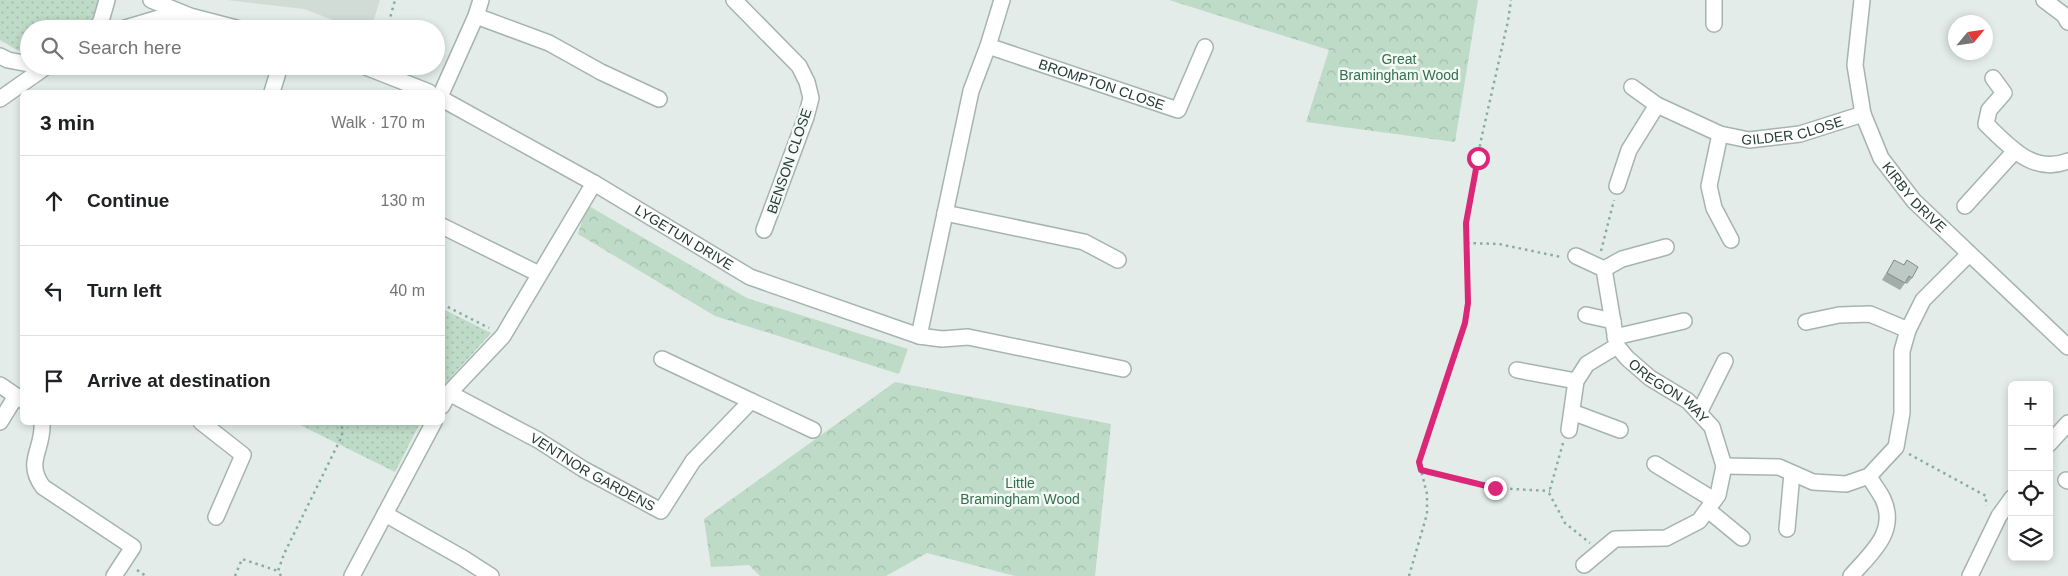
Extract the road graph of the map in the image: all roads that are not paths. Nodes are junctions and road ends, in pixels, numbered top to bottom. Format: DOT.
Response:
graph roads {
  1 [pos="107,0"];
  2 [pos="152,0"];
  3 [pos="481,0"];
  4 [pos="734,0"];
  5 [pos="1002,0"];
  6 [pos="1714,0"];
  7 [pos="1862,0"];
  8 [pos="2044,0"];
  9 [pos="190,16"];
  10 [pos="476,16"];
  11 [pos="101,20"];
  12 [pos="152,20"];
  13 [pos="205,20"];
  14 [pos="2068,22"];
  15 [pos="1714,24"];
  16 [pos="988,46"];
  17 [pos="1205,46"];
  18 [pos="0,56"];
  19 [pos="20,62"];
  20 [pos="34,75"];
  21 [pos="277,75"];
  22 [pos="386,75"];
  23 [pos="1993,78"];
  24 [pos="1632,87"];
  25 [pos="273,90"];
  26 [pos="424,90"];
  27 [pos="443,90"];
  28 [pos="0,99"];
  29 [pos="659,99"];
  30 [pos="445,101"];
  31 [pos="1656,105"];
  32 [pos="1863,114"];
  33 [pos="1720,134"];
  34 [pos="2014,152"];
  35 [pos="2068,161"];
  36 [pos="594,183"];
  37 [pos="1617,186"];
  38 [pos="1965,206"];
  39 [pos="945,213"];
  40 [pos="445,227"];
  41 [pos="764,230"];
  42 [pos="1731,240"];
  43 [pos="1666,247"];
  44 [pos="1968,254"];
  45 [pos="1576,256"];
  46 [pos="1118,260"];
  47 [pos="1601,268"];
  48 [pos="539,274"];
  49 [pos="1586,315"];
  50 [pos="1613,321"];
  51 [pos="1684,321"];
  52 [pos="1806,322"];
  53 [pos="1908,330"];
  54 [pos="919,336"];
  55 [pos="1616,342"];
  56 [pos="2068,347"];
  57 [pos="662,359"];
  58 [pos="1726,361"];
  59 [pos="1123,369"];
  60 [pos="1517,370"];
  61 [pos="1576,381"];
  62 [pos="0,385"];
  63 [pos="19,398"];
  64 [pos="446,400"];
  65 [pos="751,401"];
  66 [pos="1572,412"];
  67 [pos="1699,413"];
  68 [pos="0,422"];
  69 [pos="2068,423"];
  70 [pos="42,425"];
  71 [pos="205,425"];
  72 [pos="432,425"];
  73 [pos="813,430"];
  74 [pos="1569,430"];
  75 [pos="1620,430"];
  76 [pos="2053,440"];
  77 [pos="1655,464"];
  78 [pos="1724,466"];
  79 [pos="1792,473"];
  80 [pos="1869,476"];
  81 [pos="2008,504"];
  82 [pos="1711,505"];
  83 [pos="385,514"];
  84 [pos="216,517"];
  85 [pos="1787,530"];
  86 [pos="1742,538"];
  87 [pos="1584,565"];
  88 [pos="114,576"];
  89 [pos="352,576"];
  90 [pos="491,576"];
  91 [pos="1851,576"];
  92 [pos="1970,576"];
  1 -- 11 [label="street"];
  2 -- 9 [label="street"];
  3 -- 10 [label="street"];
  4 -- 41 [label="street, BENSON CLOSE"];
  5 -- 16 [label="street"];
  6 -- 15 [label="street"];
  7 -- 32 [label="street, KIRBY DRIVE"];
  8 -- 14 [label="street"];
  9 -- 12 [label="street"];
  9 -- 13 [label="street"];
  10 -- 27 [label="street"];
  10 -- 29 [label="street"];
  16 -- 17 [label="street, BROMPTON CLOSE"];
  16 -- 39 [label="street"];
  18 -- 19 [label="street"];
  20 -- 28 [label="street"];
  21 -- 25 [label="street"];
  22 -- 26 [label="street"];
  23 -- 34 [label="street"];
  24 -- 31 [label="street, GILDER CLOSE"];
  30 -- 36 [label="street, LYGETUN DRIVE"];
  31 -- 33 [label="street, GILDER CLOSE"];
  31 -- 37 [label="street"];
  32 -- 33 [label="street, GILDER CLOSE"];
  32 -- 44 [label="street, KIRBY DRIVE"];
  33 -- 42 [label="street, GILDER CLOSE"];
  34 -- 35 [label="street"];
  34 -- 38 [label="street"];
  36 -- 48 [label="street, VENTNOR GARDENS"];
  36 -- 54 [label="street, LYGETUN DRIVE"];
  39 -- 46 [label="street"];
  39 -- 54 [label="street"];
  40 -- 48 [label="street"];
  43 -- 47 [label="street"];
  44 -- 53 [label="street"];
  44 -- 56 [label="street, KIRBY DRIVE"];
  45 -- 47 [label="street"];
  47 -- 50 [label="street"];
  48 -- 64 [label="street, VENTNOR GARDENS"];
  49 -- 50 [label="street"];
  50 -- 55 [label="street"];
  51 -- 55 [label="street"];
  52 -- 53 [label="street"];
  53 -- 80 [label="street"];
  54 -- 59 [label="street, LYGETUN DRIVE"];
  55 -- 61 [label="street, OREGON WAY"];
  55 -- 67 [label="street, OREGON WAY"];
  57 -- 65 [label="street"];
  58 -- 67 [label="street"];
  60 -- 61 [label="street"];
  61 -- 66 [label="street"];
  62 -- 63 [label="street"];
  63 -- 68 [label="street"];
  64 -- 65 [label="street, VENTNOR GARDENS"];
  65 -- 73 [label="street"];
  66 -- 74 [label="street"];
  66 -- 75 [label="street"];
  67 -- 78 [label="street, OREGON WAY"];
  69 -- 76 [label="street"];
  70 -- 88 [label="street"];
  71 -- 84 [label="street"];
  72 -- 83 [label="street"];
  77 -- 82 [label="street"];
  78 -- 79 [label="street"];
  78 -- 82 [label="street"];
  79 -- 80 [label="street"];
  79 -- 85 [label="street"];
  80 -- 91 [label="street"];
  81 -- 92 [label="street"];
  82 -- 86 [label="street"];
  82 -- 87 [label="street"];
  83 -- 89 [label="street"];
  83 -- 90 [label="street"];
}
